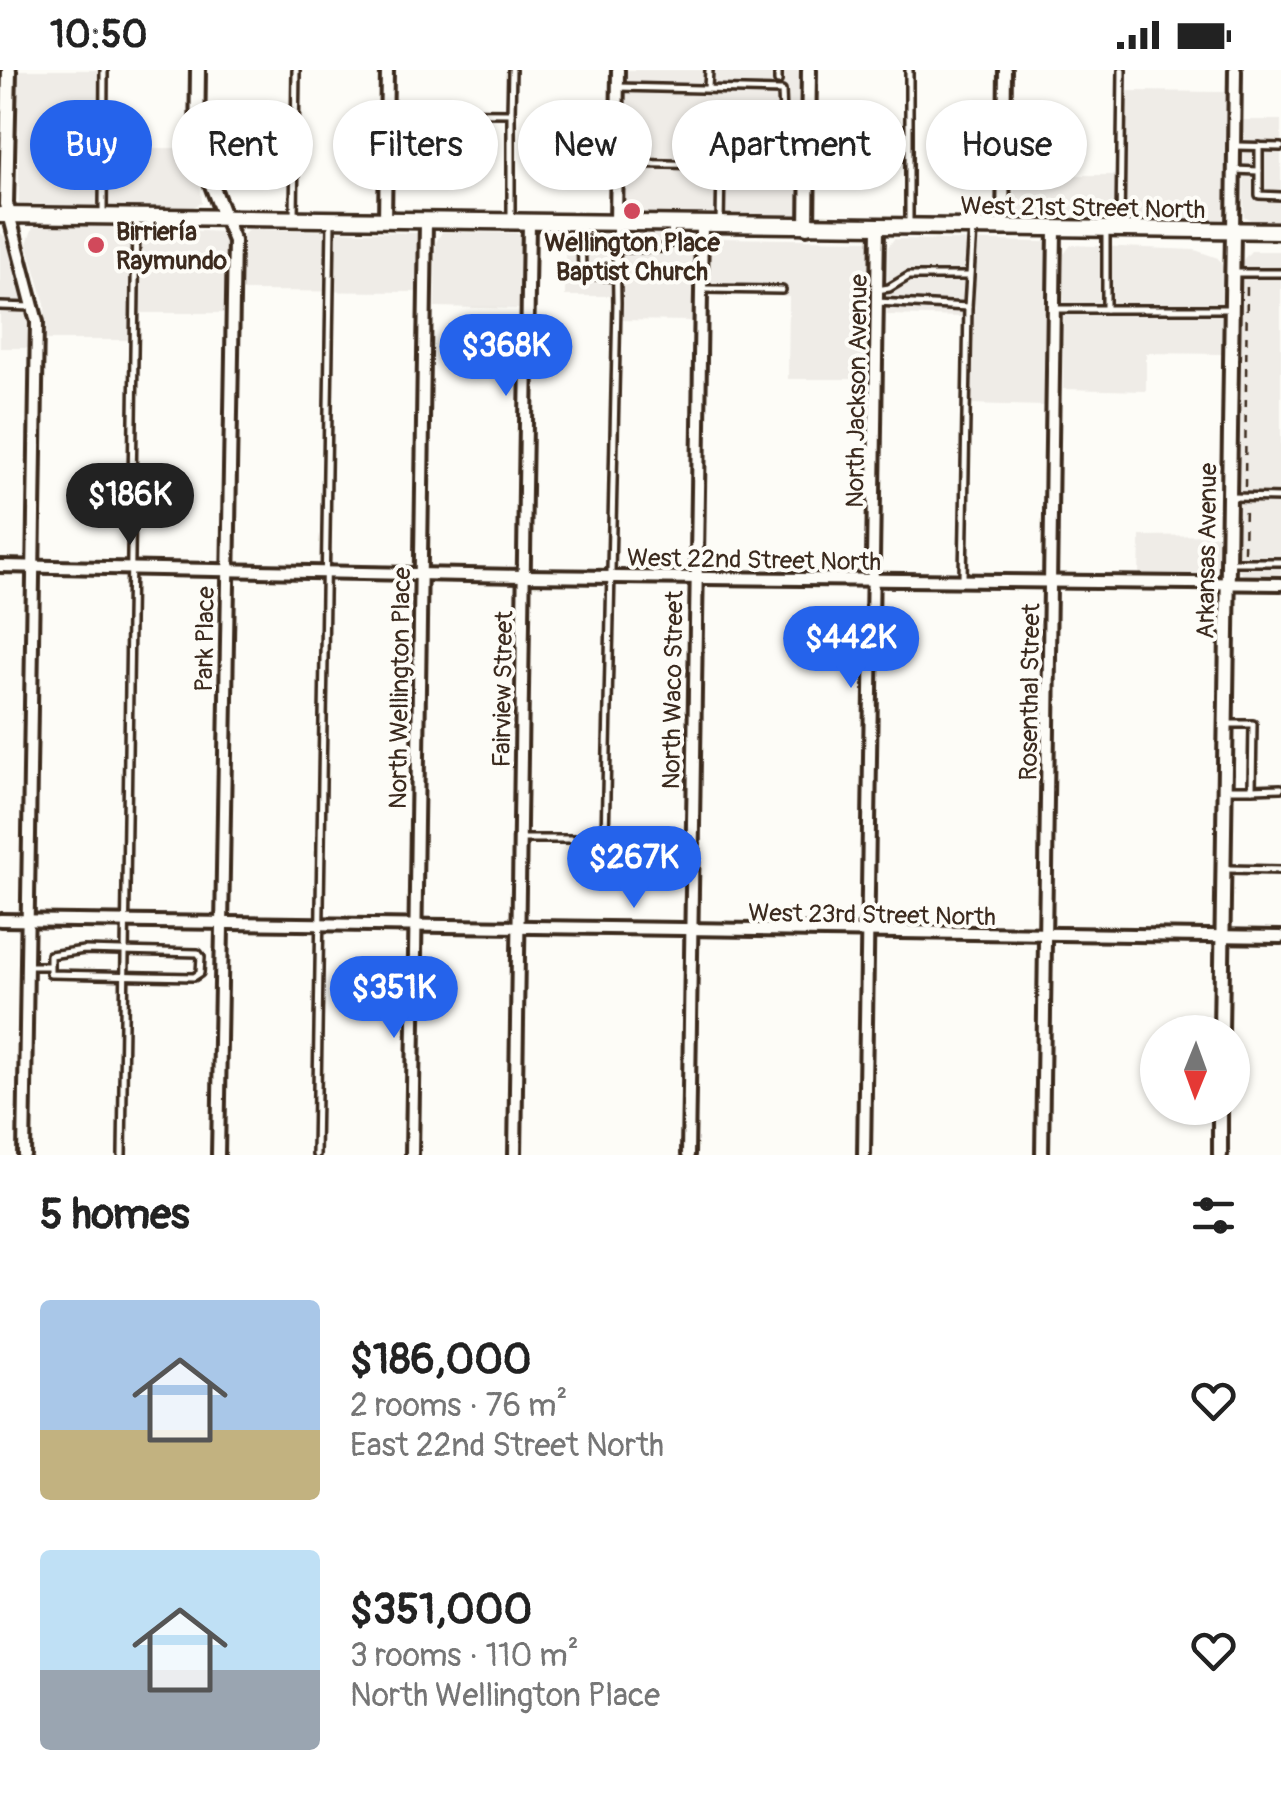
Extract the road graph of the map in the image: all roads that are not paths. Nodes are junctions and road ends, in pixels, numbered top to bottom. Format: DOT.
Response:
graph roads {
  1 [pos="9,70"];
  2 [pos="104,70"];
  3 [pos="198,70"];
  4 [pos="296,70"];
  5 [pos="388,70"];
  6 [pos="512,70"];
  7 [pos="618,70"];
  8 [pos="708,70"];
  9 [pos="778,70"];
  10 [pos="809,70"];
  11 [pos="909,70"];
  12 [pos="1005,70"];
  13 [pos="1122,70"];
  14 [pos="1235,70"];
  15 [pos="778,81"];
  16 [pos="618,87"];
  17 [pos="708,88"];
  18 [pos="387,100"];
  19 [pos="618,100"];
  20 [pos="782,100"];
  21 [pos="809,100"];
  22 [pos="498,112"];
  23 [pos="511,112"];
  24 [pos="1234,146"];
  25 [pos="1259,146"];
  26 [pos="1281,146"];
  27 [pos="1234,170"];
  28 [pos="1259,170"];
  29 [pos="386,190"];
  30 [pos="616,190"];
  31 [pos="721,190"];
  32 [pos="808,190"];
  33 [pos="1281,196"];
  34 [pos="5,214"];
  35 [pos="103,216"];
  36 [pos="136,217"];
  37 [pos="225,219"];
  38 [pos="294,220"];
  39 [pos="331,220"];
  40 [pos="386,221"];
  41 [pos="426,222"];
  42 [pos="510,223"];
  43 [pos="528,223"];
  44 [pos="580,224"];
  45 [pos="616,224"];
  46 [pos="672,225"];
  47 [pos="702,226"];
  48 [pos="720,226"];
  49 [pos="807,227"];
  50 [pos="878,228"];
  51 [pos="908,228"];
  52 [pos="973,228"];
  53 [pos="1003,229"];
  54 [pos="1056,229"];
  55 [pos="1113,230"];
  56 [pos="1233,231"];
  57 [pos="1281,231"];
  58 [pos="616,249"];
  59 [pos="1232,273"];
  60 [pos="1281,273"];
  61 [pos="968,276"];
  62 [pos="616,278"];
  63 [pos="700,289"];
  64 [pos="782,290"];
  65 [pos="877,296"];
  66 [pos="0,306"];
  67 [pos="35,307"];
  68 [pos="968,307"];
  69 [pos="1054,308"];
  70 [pos="1106,309"];
  71 [pos="1232,309"];
  72 [pos="1229,497"];
  73 [pos="1281,498"];
  74 [pos="1227,562"];
  75 [pos="1281,562"];
  76 [pos="0,566"];
  77 [pos="33,566"];
  78 [pos="130,568"];
  79 [pos="227,570"];
  80 [pos="325,572"];
  81 [pos="421,574"];
  82 [pos="524,576"];
  83 [pos="609,577"];
  84 [pos="696,578"];
  85 [pos="873,580"];
  86 [pos="963,581"];
  87 [pos="1050,582"];
  88 [pos="1228,584"];
  89 [pos="1281,584"];
  90 [pos="1226,724"];
  91 [pos="1281,788"];
  92 [pos="1252,789"];
  93 [pos="1225,790"];
  94 [pos="520,839"];
  95 [pos="604,839"];
  96 [pos="692,840"];
  97 [pos="1224,869"];
  98 [pos="1281,870"];
  99 [pos="0,920"];
  100 [pos="28,920"];
  101 [pos="125,922"];
  102 [pos="222,924"];
  103 [pos="320,926"];
  104 [pos="416,928"];
  105 [pos="518,929"];
  106 [pos="691,932"];
  107 [pos="868,934"];
  108 [pos="1045,935"];
  109 [pos="1223,937"];
  110 [pos="1281,938"];
  111 [pos="124,951"];
  112 [pos="28,966"];
  113 [pos="48,966"];
  114 [pos="123,976"];
  115 [pos="1221,1015"];
  116 [pos="1220,1125"];
  117 [pos="24,1155"];
  118 [pos="122,1155"];
  119 [pos="218,1155"];
  120 [pos="316,1155"];
  121 [pos="412,1155"];
  122 [pos="515,1155"];
  123 [pos="688,1155"];
  124 [pos="864,1155"];
  125 [pos="1042,1155"];
  126 [pos="1220,1155"];
  1 -- 34 [label="street"];
  2 -- 35 [label="lane"];
  3 -- 37 [label="street, Park Place"];
  4 -- 38 [label="lane"];
  5 -- 18 [label="street"];
  6 -- 23 [label="lane"];
  7 -- 16 [label="street"];
  8 -- 17 [label="lane"];
  9 -- 15 [label="lane"];
  10 -- 21 [label="street"];
  11 -- 51 [label="lane"];
  12 -- 53 [label="street"];
  13 -- 55 [label="lane"];
  14 -- 24 [label="street, Arkansas Avenue"];
  16 -- 17 [label="lane"];
  16 -- 19 [label="street"];
  17 -- 20 [label="lane"];
  22 -- 23 [label="lane"];
  23 -- 42 [label="lane"];
  24 -- 25 [label="lane"];
  24 -- 27 [label="street, Arkansas Avenue"];
  25 -- 26 [label="lane"];
  25 -- 28 [label="lane"];
  27 -- 28 [label="lane"];
  27 -- 56 [label="street, Arkansas Avenue"];
  28 -- 33 [label="lane"];
  29 -- 40 [label="street"];
  30 -- 45 [label="street"];
  31 -- 48 [label="lane"];
  32 -- 49 [label="street"];
  34 -- 35 [label="main road, West 21st Street North"];
  34 -- 67 [label="street"];
  35 -- 36 [label="main road, West 21st Street North"];
  36 -- 37 [label="main road, West 21st Street North"];
  36 -- 78 [label="lane"];
  37 -- 38 [label="main road, West 21st Street North"];
  37 -- 79 [label="street, Park Place"];
  38 -- 39 [label="main road, West 21st Street North"];
  39 -- 40 [label="main road, West 21st Street North"];
  39 -- 80 [label="lane"];
  40 -- 41 [label="main road, West 21st Street North"];
  41 -- 42 [label="main road, West 21st Street North"];
  41 -- 81 [label="street, North Wellington Place"];
  42 -- 43 [label="main road, West 21st Street North"];
  43 -- 44 [label="main road, West 21st Street North"];
  43 -- 82 [label="street, Fairview Street"];
  44 -- 45 [label="main road, West 21st Street North"];
  44 -- 62 [label="lane"];
  45 -- 46 [label="main road, West 21st Street North"];
  45 -- 58 [label="lane"];
  46 -- 47 [label="main road, West 21st Street North"];
  46 -- 58 [label="lane"];
  47 -- 48 [label="main road, West 21st Street North"];
  47 -- 63 [label="street, North Waco Street"];
  48 -- 49 [label="main road, West 21st Street North"];
  49 -- 50 [label="main road, West 21st Street North"];
  50 -- 51 [label="main road, West 21st Street North"];
  50 -- 65 [label="street, North Jackson Avenue"];
  51 -- 52 [label="main road, West 21st Street North"];
  52 -- 53 [label="main road, West 21st Street North"];
  52 -- 61 [label="lane"];
  53 -- 54 [label="main road, West 21st Street North"];
  54 -- 55 [label="main road, West 21st Street North"];
  54 -- 69 [label="street, Rosenthal Street"];
  55 -- 56 [label="main road, West 21st Street North"];
  55 -- 70 [label="lane"];
  56 -- 57 [label="main road, West 21st Street North"];
  56 -- 59 [label="street, Arkansas Avenue"];
  58 -- 62 [label="lane"];
  59 -- 60 [label="lane"];
  59 -- 71 [label="street, Arkansas Avenue"];
  61 -- 65 [label="lane"];
  61 -- 68 [label="lane"];
  62 -- 83 [label="lane"];
  63 -- 64 [label="lane"];
  63 -- 84 [label="street, North Waco Street"];
  65 -- 68 [label="lane"];
  65 -- 85 [label="street, North Jackson Avenue"];
  66 -- 67 [label="lane"];
  67 -- 77 [label="street"];
  68 -- 86 [label="lane"];
  69 -- 70 [label="lane"];
  69 -- 87 [label="street, Rosenthal Street"];
  70 -- 71 [label="lane"];
  71 -- 72 [label="street, Arkansas Avenue"];
  72 -- 73 [label="lane"];
  72 -- 74 [label="street, Arkansas Avenue"];
  74 -- 75 [label="lane"];
  74 -- 88 [label="street, Arkansas Avenue"];
  76 -- 77 [label="street, West 22nd Street North"];
  77 -- 78 [label="street, West 22nd Street North"];
  77 -- 100 [label="street"];
  78 -- 79 [label="street, West 22nd Street North"];
  78 -- 101 [label="lane"];
  79 -- 80 [label="street, West 22nd Street North"];
  79 -- 102 [label="street, Park Place"];
  80 -- 81 [label="street, West 22nd Street North"];
  80 -- 103 [label="lane"];
  81 -- 82 [label="street, West 22nd Street North"];
  81 -- 104 [label="street, North Wellington Place"];
  82 -- 83 [label="street, West 22nd Street North"];
  82 -- 94 [label="street, Fairview Street"];
  83 -- 84 [label="street, West 22nd Street North"];
  83 -- 95 [label="lane"];
  84 -- 85 [label="street, West 22nd Street North"];
  84 -- 96 [label="street, North Waco Street"];
  85 -- 86 [label="street, West 22nd Street North"];
  85 -- 107 [label="street, North Jackson Avenue"];
  86 -- 87 [label="street, West 22nd Street North"];
  87 -- 88 [label="street, West 22nd Street North"];
  87 -- 108 [label="street, Rosenthal Street"];
  88 -- 89 [label="street, West 22nd Street North"];
  88 -- 90 [label="street, Arkansas Avenue"];
  90 -- 92 [label="lane"];
  90 -- 93 [label="street, Arkansas Avenue"];
  91 -- 92 [label="lane"];
  92 -- 93 [label="lane"];
  93 -- 97 [label="street, Arkansas Avenue"];
  94 -- 95 [label="lane"];
  94 -- 105 [label="street, Fairview Street"];
  95 -- 96 [label="lane"];
  96 -- 106 [label="street, North Waco Street"];
  97 -- 98 [label="lane"];
  97 -- 109 [label="street, Arkansas Avenue"];
  99 -- 100 [label="street, West 23rd Street North"];
  100 -- 101 [label="street, West 23rd Street North"];
  100 -- 112 [label="street"];
  101 -- 102 [label="street, West 23rd Street North"];
  101 -- 111 [label="lane"];
  102 -- 103 [label="street, West 23rd Street North"];
  102 -- 119 [label="street, Park Place"];
  103 -- 104 [label="street, West 23rd Street North"];
  103 -- 120 [label="lane"];
  104 -- 105 [label="street, West 23rd Street North"];
  104 -- 121 [label="street, North Wellington Place"];
  105 -- 106 [label="street, West 23rd Street North"];
  105 -- 122 [label="street, Fairview Street"];
  106 -- 107 [label="street, West 23rd Street North"];
  106 -- 123 [label="street, North Waco Street"];
  107 -- 108 [label="street, West 23rd Street North"];
  107 -- 124 [label="street, North Jackson Avenue"];
  108 -- 109 [label="street, West 23rd Street North"];
  108 -- 125 [label="street, Rosenthal Street"];
  109 -- 110 [label="street, West 23rd Street North"];
  109 -- 115 [label="street, Arkansas Avenue"];
  111 -- 113 [label="lane"];
  111 -- 114 [label="lane"];
  111 -- 114 [label="lane"];
  112 -- 113 [label="lane"];
  112 -- 117 [label="street"];
  113 -- 114 [label="lane"];
  114 -- 118 [label="lane"];
  116 -- 126 [label="street"];
}
